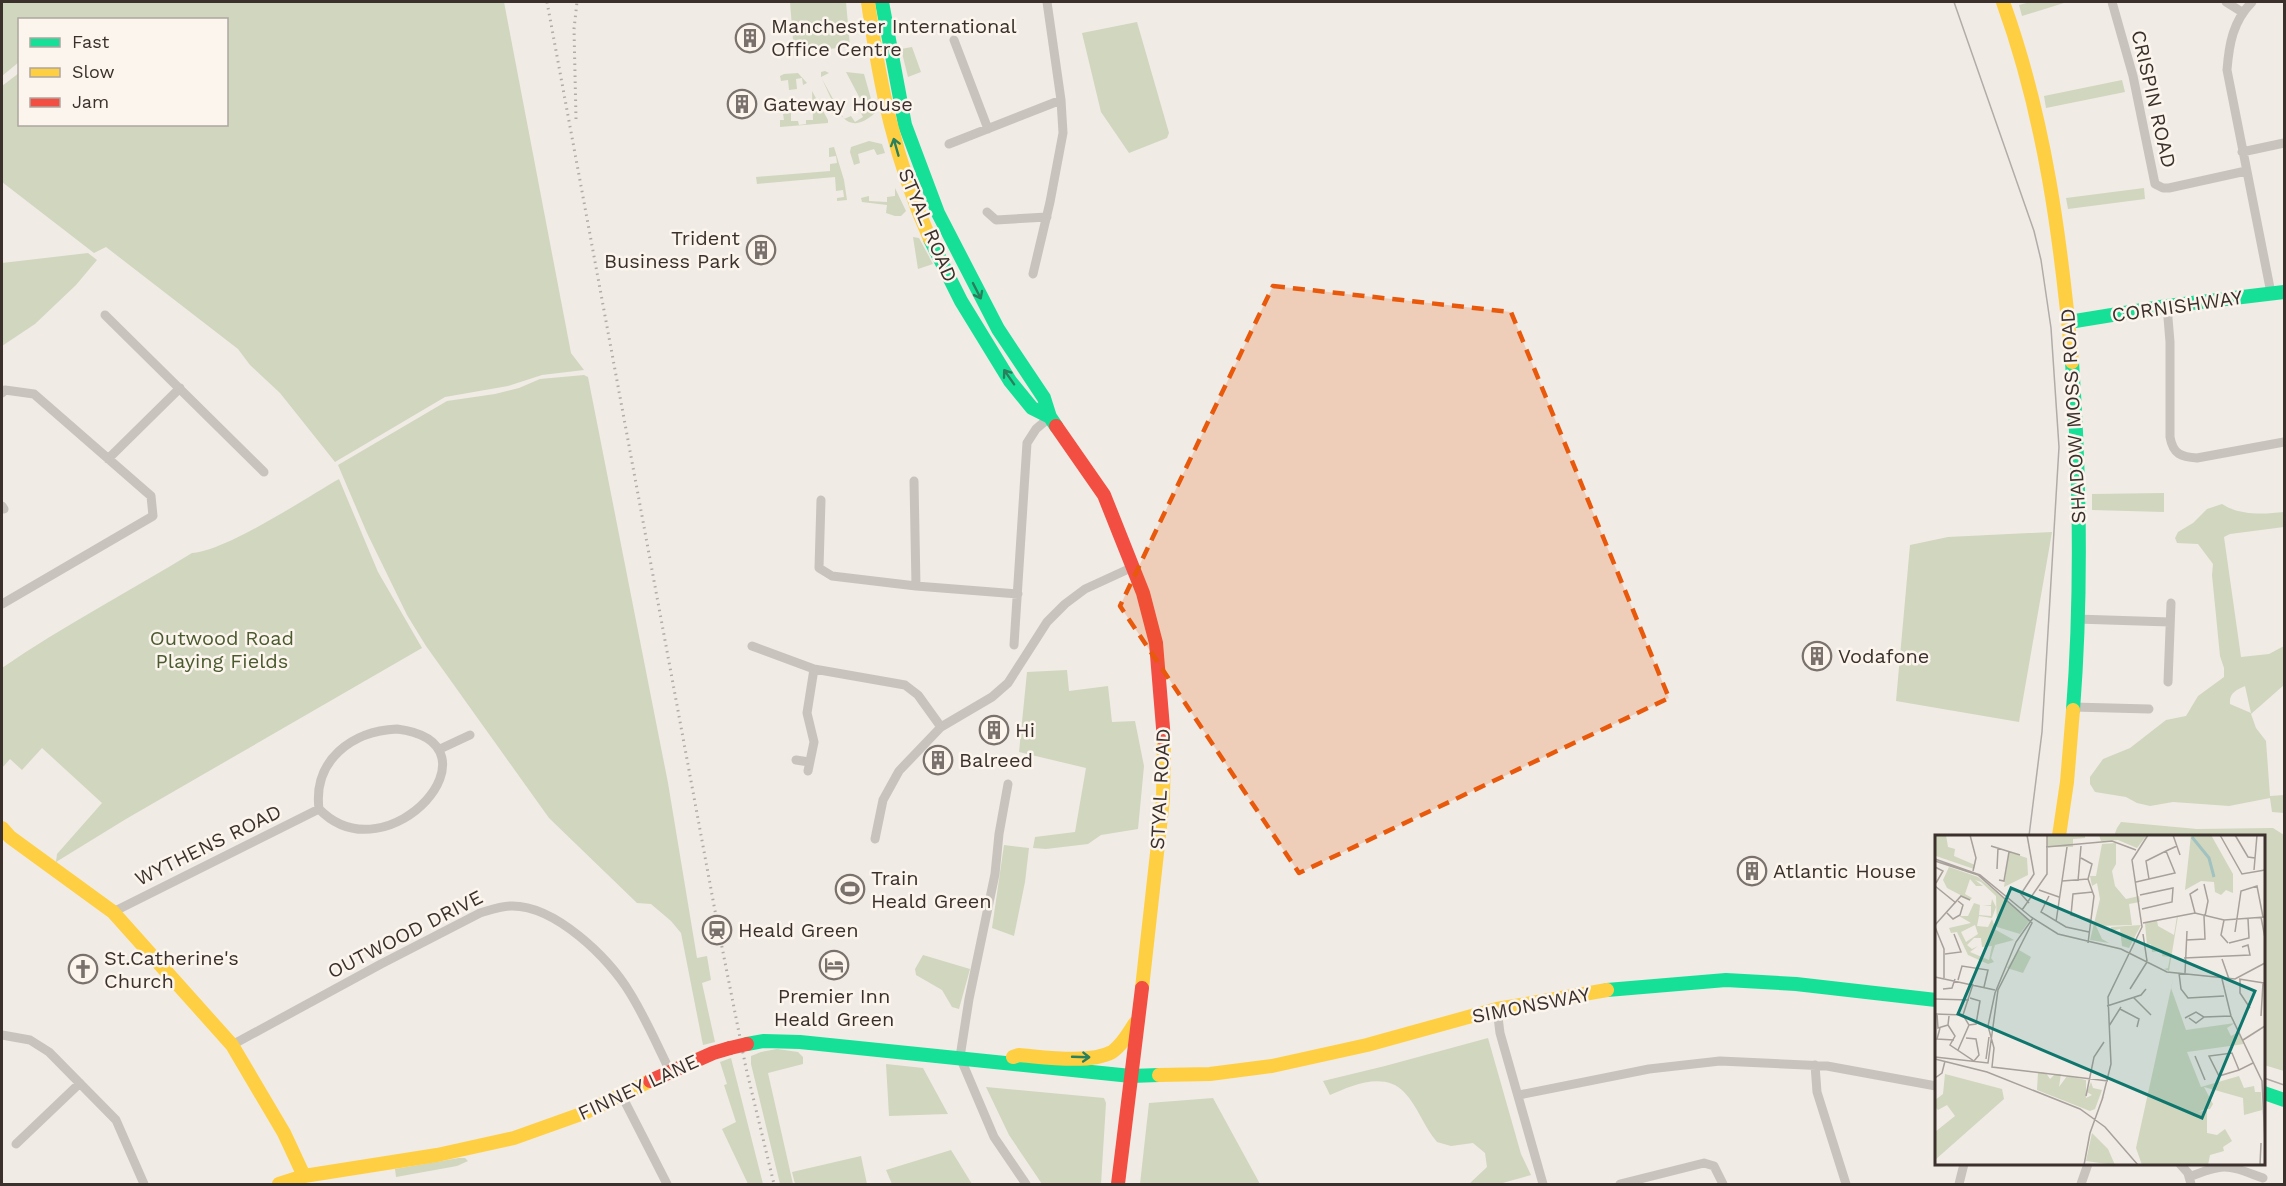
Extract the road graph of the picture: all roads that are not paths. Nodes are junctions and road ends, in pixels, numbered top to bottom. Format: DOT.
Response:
graph roads {
  1 [pos="868,2"];
  2 [pos="882,2"];
  3 [pos="1047,2"];
  4 [pos="2003,2"];
  5 [pos="2112,2"];
  6 [pos="2226,2"];
  7 [pos="2252,2"];
  8 [pos="2242,12"];
  9 [pos="954,40"];
  10 [pos="1061,100"];
  11 [pos="988,129"];
  12 [pos="2284,143"];
  13 [pos="949,144"];
  14 [pos="2242,152"];
  15 [pos="2246,171"];
  16 [pos="987,212"];
  17 [pos="1047,217"];
  18 [pos="1033,274"];
  19 [pos="2278,292"];
  20 [pos="2167,306"];
  21 [pos="105,315"];
  22 [pos="2069,322"];
  23 [pos="180,388"];
  24 [pos="2,393"];
  25 [pos="1050,417"];
  26 [pos="2284,442"];
  27 [pos="108,459"];
  28 [pos="264,472"];
  29 [pos="914,482"];
  30 [pos="821,500"];
  31 [pos="1133,567"];
  32 [pos="916,586"];
  33 [pos="1018,594"];
  34 [pos="2171,603"];
  35 [pos="2,604"];
  36 [pos="2076,619"];
  37 [pos="2170,622"];
  38 [pos="1014,645"];
  39 [pos="753,646"];
  40 [pos="814,669"];
  41 [pos="2168,682"];
  42 [pos="2073,707"];
  43 [pos="2149,709"];
  44 [pos="941,727"];
  45 [pos="470,735"];
  46 [pos="440,749"];
  47 [pos="796,760"];
  48 [pos="1008,784"];
  49 [pos="320,809"];
  50 [pos="2,828"];
  51 [pos="2059,835"];
  52 [pos="875,839"];
  53 [pos="112,912"];
  54 [pos="1935,1000"];
  55 [pos="1497,1009"];
  56 [pos="1138,1019"];
  57 [pos="2,1035"];
  58 [pos="232,1045"];
  59 [pos="960,1058"];
  60 [pos="1003,1062"];
  61 [pos="1815,1065"];
  62 [pos="670,1071"];
  63 [pos="1131,1076"];
  64 [pos="80,1083"];
  65 [pos="1935,1086"];
  66 [pos="2265,1093"];
  67 [pos="1519,1095"];
  68 [pos="622,1096"];
  69 [pos="2284,1100"];
  70 [pos="16,1144"];
  71 [pos="1964,1165"];
  72 [pos="2088,1165"];
  73 [pos="2182,1165"];
  74 [pos="304,1176"];
  75 [pos="2263,1178"];
  76 [pos="2190,1181"];
  77 [pos="144,1185"];
  78 [pos="279,1185"];
  79 [pos="667,1185"];
  80 [pos="1026,1185"];
  81 [pos="1118,1185"];
  82 [pos="1543,1185"];
  83 [pos="1620,1185"];
  84 [pos="1723,1185"];
  85 [pos="1846,1185"];
  86 [pos="1959,1185"];
  87 [pos="2081,1185"];
  25 -- 1 [label="street, STYAL ROAD, one-way"];
  2 -- 25 [label="street, STYAL ROAD, one-way"];
  3 -- 10 [label="street"];
  4 -- 22 [label="street, SHADOW MOSS ROAD"];
  5 -- 15 [label="street, CRISPIN ROAD"];
  6 -- 8 [label="street"];
  7 -- 8 [label="street"];
  8 -- 14 [label="street"];
  9 -- 11 [label="street"];
  10 -- 11 [label="street"];
  10 -- 17 [label="street"];
  11 -- 13 [label="street"];
  12 -- 14 [label="street"];
  14 -- 15 [label="street"];
  15 -- 19 [label="street"];
  16 -- 17 [label="street"];
  17 -- 18 [label="street"];
  19 -- 20 [label="street, CORNISHWAY"];
  20 -- 22 [label="street, CORNISHWAY"];
  20 -- 26 [label="street"];
  21 -- 23 [label="street"];
  22 -- 36 [label="street, SHADOW MOSS ROAD"];
  23 -- 27 [label="street"];
  23 -- 28 [label="street"];
  24 -- 27 [label="street"];
  25 -- 31 [label="street, STYAL ROAD"];
  25 -- 33 [label="street"];
  27 -- 35 [label="street"];
  29 -- 32 [label="street"];
  30 -- 32 [label="street"];
  31 -- 44 [label="street"];
  31 -- 56 [label="street, STYAL ROAD"];
  32 -- 33 [label="street"];
  33 -- 38 [label="street"];
  34 -- 37 [label="street"];
  36 -- 37 [label="street"];
  36 -- 42 [label="street, SHADOW MOSS ROAD"];
  37 -- 41 [label="street"];
  39 -- 40 [label="street"];
  40 -- 44 [label="street"];
  40 -- 47 [label="street"];
  42 -- 43 [label="street"];
  42 -- 51 [label="street, SHADOW MOSS ROAD"];
  44 -- 52 [label="street"];
  45 -- 46 [label="street"];
  46 -- 49 [label="street"];
  46 -- 49 [label="street"];
  48 -- 59 [label="street"];
  49 -- 53 [label="street, WYTHENS ROAD"];
  50 -- 53 [label="street"];
  53 -- 58 [label="street"];
  54 -- 55 [label="street, SIMONSWAY"];
  55 -- 63 [label="street, SIMONSWAY"];
  55 -- 67 [label="street"];
  60 -- 56 [label="street, FINNEY LANE, one-way"];
  56 -- 63 [label="street, STYAL ROAD"];
  57 -- 64 [label="street"];
  58 -- 62 [label="street, OUTWOOD DRIVE"];
  58 -- 74 [label="street"];
  59 -- 60 [label="street, FINNEY LANE"];
  59 -- 62 [label="street, FINNEY LANE, bridge"];
  59 -- 80 [label="street"];
  60 -- 63 [label="street, FINNEY LANE"];
  61 -- 65 [label="street"];
  61 -- 67 [label="street"];
  61 -- 85 [label="street"];
  62 -- 68 [label="street, FINNEY LANE"];
  63 -- 81 [label="street, STYAL ROAD"];
  64 -- 70 [label="street"];
  64 -- 77 [label="street"];
  66 -- 69 [label="street"];
  67 -- 82 [label="street"];
  68 -- 74 [label="street, FINNEY LANE"];
  68 -- 79 [label="street"];
  71 -- 86 [label="street"];
  72 -- 87 [label="street"];
  73 -- 76 [label="street"];
  74 -- 78 [label="street, FINNEY LANE"];
  75 -- 76 [label="street"];
  83 -- 84 [label="street"];
}
